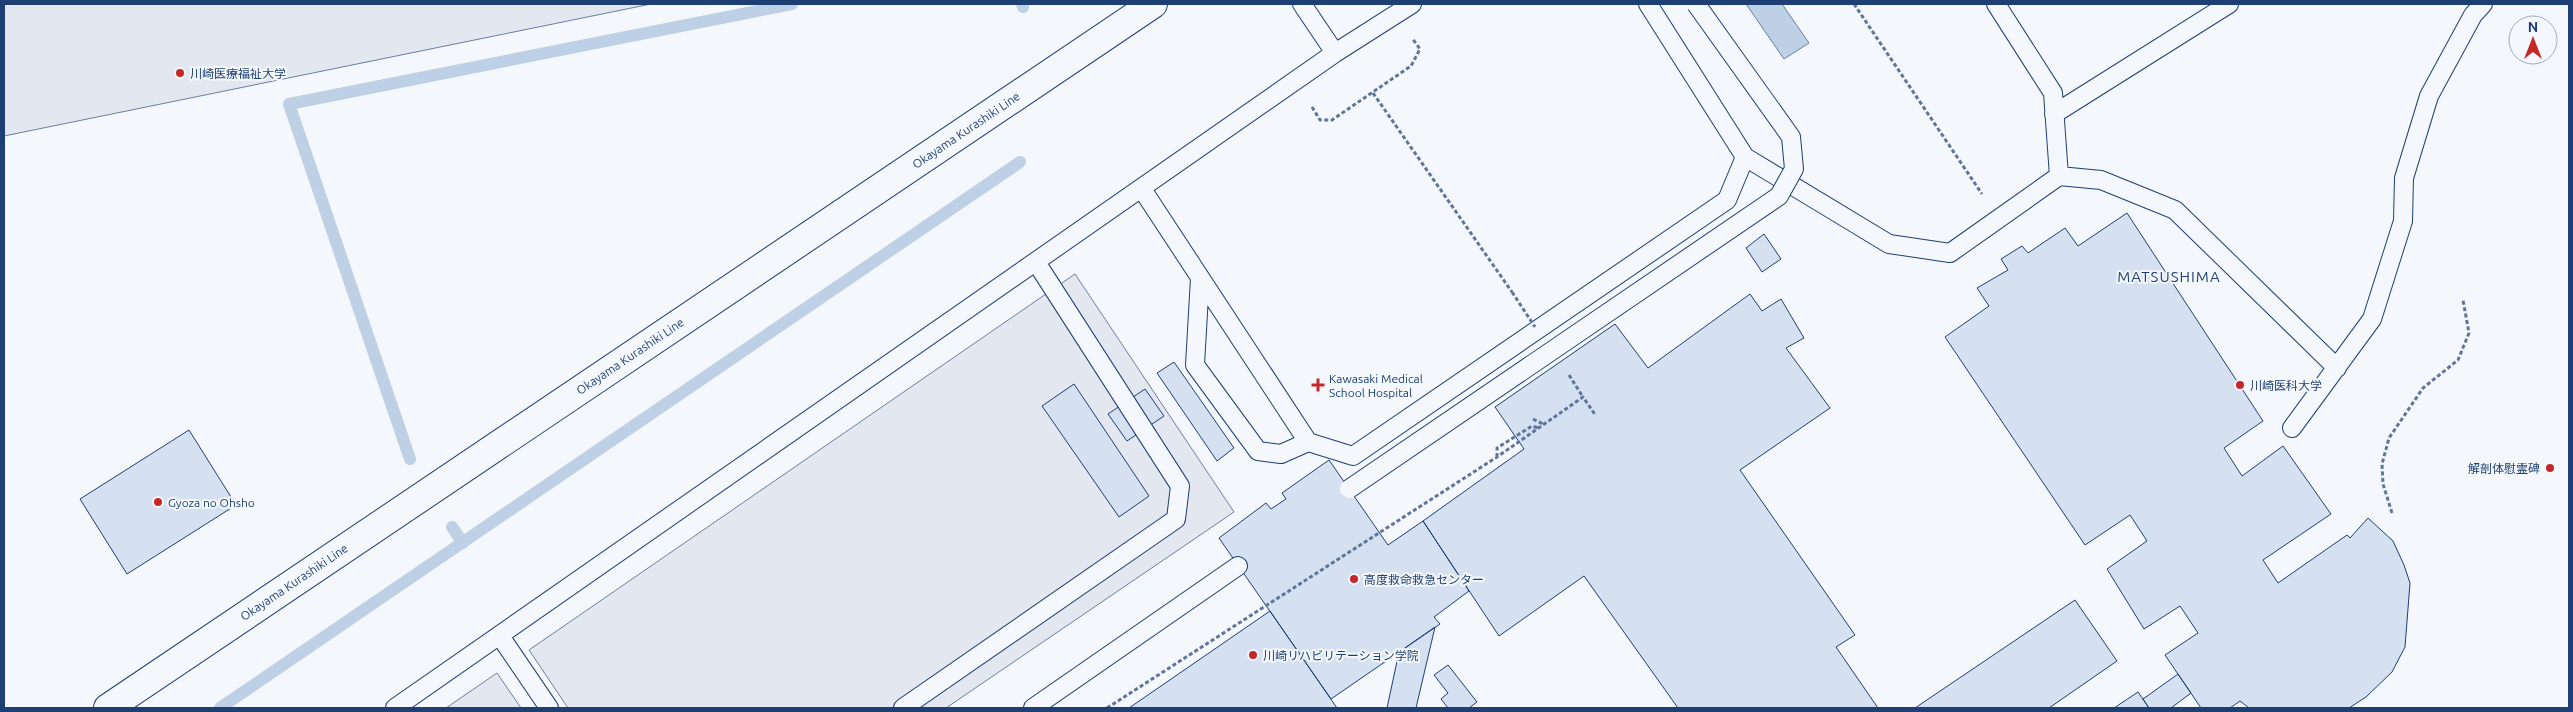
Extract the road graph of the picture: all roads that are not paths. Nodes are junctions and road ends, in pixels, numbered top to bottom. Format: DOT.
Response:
graph roads {
  1 [pos="1153,4"];
  2 [pos="1302,4"];
  3 [pos="1412,4"];
  4 [pos="1648,4"];
  5 [pos="1696,4"];
  6 [pos="1996,4"];
  7 [pos="2229,4"];
  8 [pos="2483,4"];
  9 [pos="1335,53"];
  10 [pos="2054,114"];
  11 [pos="1745,157"];
  12 [pos="2059,176"];
  13 [pos="1142,189"];
  14 [pos="1036,262"];
  15 [pos="1200,278"];
  16 [pos="2337,368"];
  17 [pos="2292,428"];
  18 [pos="1308,442"];
  19 [pos="1349,489"];
  20 [pos="1238,566"];
  21 [pos="500,636"];
  22 [pos="108,708"];
  23 [pos="395,708"];
  24 [pos="549,708"];
  25 [pos="903,708"];
  26 [pos="1033,708"];
  1 -- 22 [label="main road, Okayama Kurashiki Line"];
  2 -- 9 [label="lane"];
  3 -- 9 [label="lane"];
  4 -- 11 [label="lane"];
  5 -- 19 [label="lane, bridge"];
  6 -- 10 [label="lane"];
  7 -- 10 [label="lane"];
  8 -- 16 [label="lane"];
  9 -- 13 [label="lane"];
  10 -- 12 [label="lane"];
  11 -- 12 [label="lane"];
  11 -- 18 [label="lane"];
  12 -- 16 [label="lane"];
  13 -- 14 [label="lane"];
  13 -- 15 [label="lane"];
  14 -- 21 [label="lane"];
  14 -- 25 [label="lane"];
  15 -- 18 [label="lane"];
  15 -- 18 [label="lane"];
  16 -- 17 [label="lane"];
  20 -- 26 [label="lane"];
  21 -- 23 [label="lane"];
  21 -- 24 [label="lane"];
}
